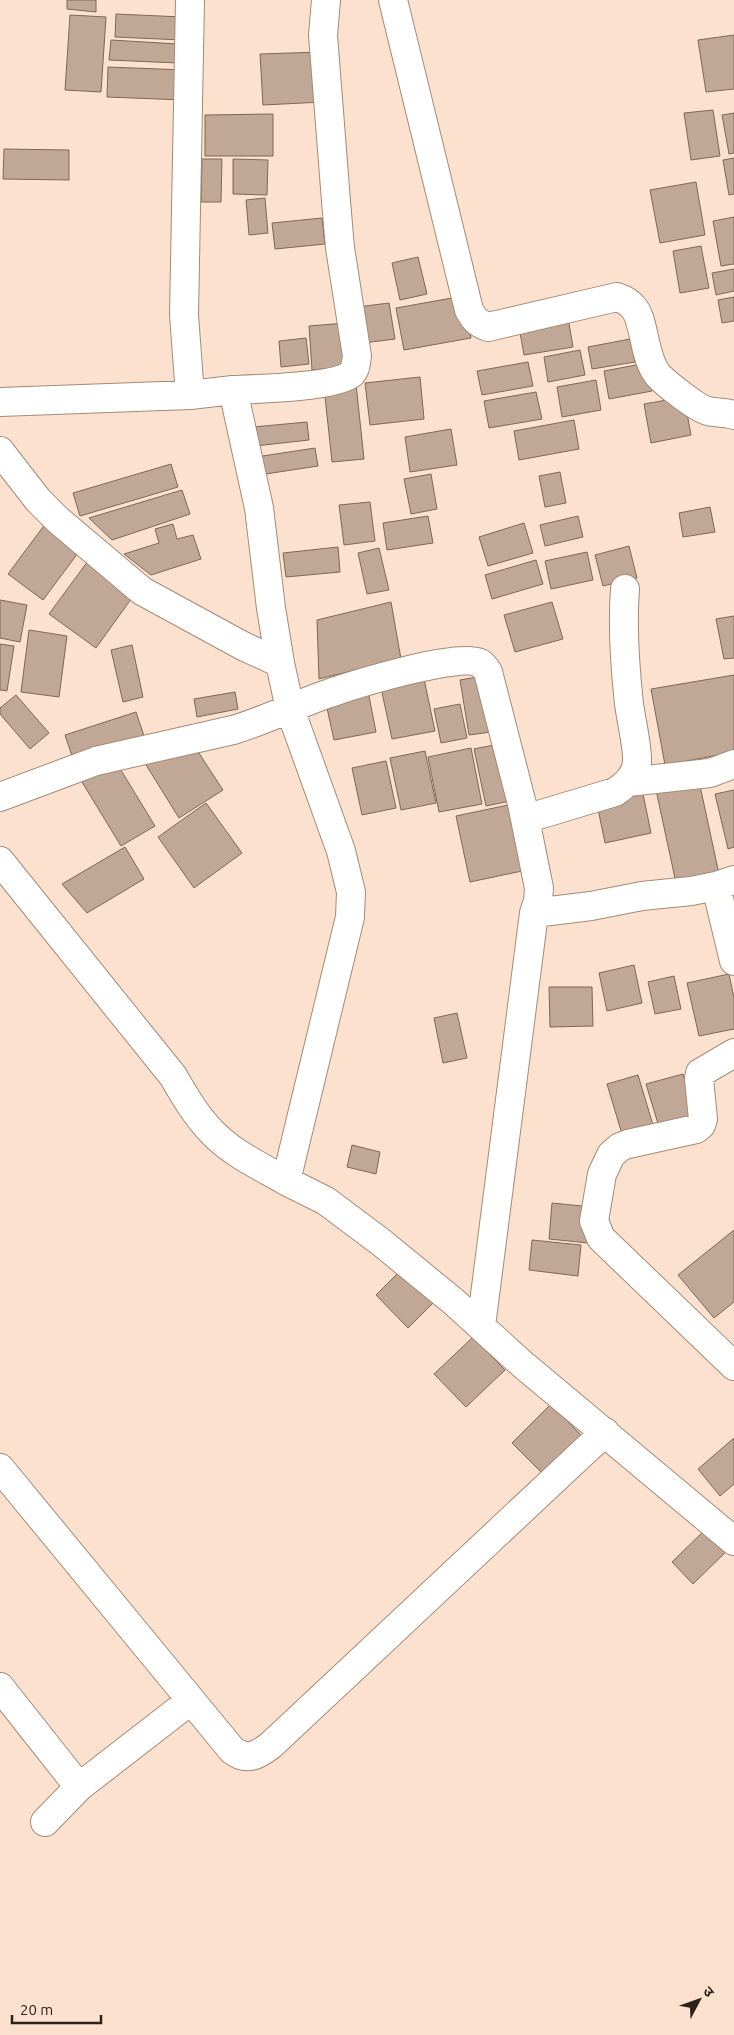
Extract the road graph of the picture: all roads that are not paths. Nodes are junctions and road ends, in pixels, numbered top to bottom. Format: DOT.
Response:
graph roads {
  1 [pos="190,0"];
  2 [pos="326,0"];
  3 [pos="393,0"];
  4 [pos="233,390"];
  5 [pos="190,395"];
  6 [pos="0,402"];
  7 [pos="734,415"];
  8 [pos="0,451"];
  9 [pos="625,589"];
  10 [pos="280,663"];
  11 [pos="290,709"];
  12 [pos="734,764"];
  13 [pos="628,782"];
  14 [pos="0,797"];
  15 [pos="525,819"];
  16 [pos="0,862"];
  17 [pos="725,883"];
  18 [pos="534,913"];
  19 [pos="734,961"];
  20 [pos="734,1053"];
  21 [pos="286,1181"];
  22 [pos="480,1326"];
  23 [pos="734,1366"];
  24 [pos="605,1432"];
  25 [pos="0,1468"];
  26 [pos="734,1541"];
  27 [pos="0,1688"];
  28 [pos="190,1700"];
  29 [pos="79,1787"];
  30 [pos="45,1822"];
  1 -- 5 [label="street"];
  2 -- 4 [label="street"];
  3 -- 7 [label="street"];
  4 -- 5 [label="street"];
  4 -- 10 [label="street"];
  5 -- 6 [label="street"];
  8 -- 10 [label="street"];
  9 -- 13 [label="street"];
  10 -- 11 [label="street"];
  11 -- 14 [label="street"];
  11 -- 15 [label="street"];
  11 -- 21 [label="street"];
  12 -- 13 [label="street"];
  13 -- 15 [label="street"];
  15 -- 18 [label="street"];
  16 -- 21 [label="street"];
  17 -- 18 [label="street"];
  17 -- 19 [label="street"];
  18 -- 22 [label="street"];
  20 -- 23 [label="street"];
  21 -- 22 [label="street"];
  22 -- 24 [label="street"];
  24 -- 26 [label="street"];
  24 -- 28 [label="street"];
  25 -- 28 [label="street"];
  27 -- 29 [label="street"];
  28 -- 29 [label="street"];
  29 -- 30 [label="street"];
}
